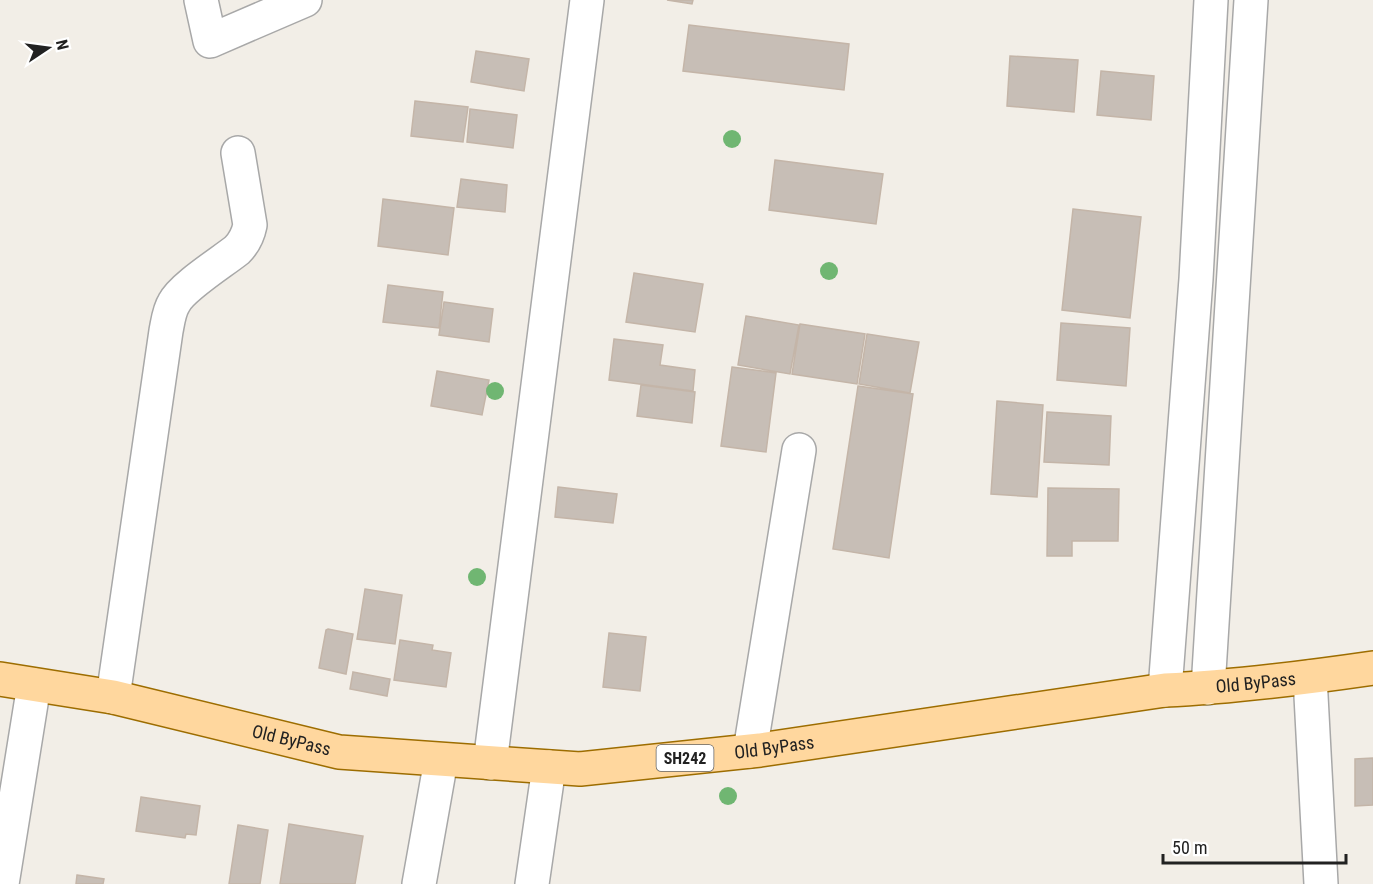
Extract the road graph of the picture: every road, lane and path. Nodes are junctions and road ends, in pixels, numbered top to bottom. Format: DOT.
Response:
graph roads {
  1 [pos="201,0"];
  2 [pos="304,0"];
  3 [pos="587,0"];
  4 [pos="1211,0"];
  5 [pos="1251,0"];
  6 [pos="238,153"];
  7 [pos="798,450"];
  8 [pos="1373,668"];
  9 [pos="1310,677"];
  10 [pos="0,679"];
  11 [pos="34,685"];
  12 [pos="1208,688"];
  13 [pos="1165,690"];
  14 [pos="113,697"];
  15 [pos="750,751"];
  16 [pos="441,759"];
  17 [pos="490,763"];
  18 [pos="549,767"];
  19 [pos="2,884"];
  20 [pos="419,884"];
  21 [pos="532,884"];
  22 [pos="1320,884"];
  1 -- 2 [label="street"];
  3 -- 17 [label="street"];
  4 -- 13 [label="street"];
  5 -- 12 [label="street"];
  6 -- 14 [label="street"];
  7 -- 15 [label="street"];
  8 -- 9 [label="main road, Old ByPass / SH242"];
  9 -- 12 [label="main road, Old ByPass / SH242"];
  9 -- 22 [label="street"];
  10 -- 11 [label="main road, Old ByPass / SH242"];
  11 -- 14 [label="main road, Old ByPass / SH242"];
  11 -- 19 [label="street"];
  12 -- 13 [label="main road, Old ByPass / SH242"];
  13 -- 15 [label="main road, Old ByPass / SH242"];
  14 -- 16 [label="main road, Old ByPass / SH242"];
  15 -- 18 [label="main road, Old ByPass / SH242"];
  16 -- 17 [label="main road, Old ByPass / SH242"];
  16 -- 20 [label="street"];
  17 -- 18 [label="main road, Old ByPass / SH242"];
  18 -- 21 [label="street"];
}
